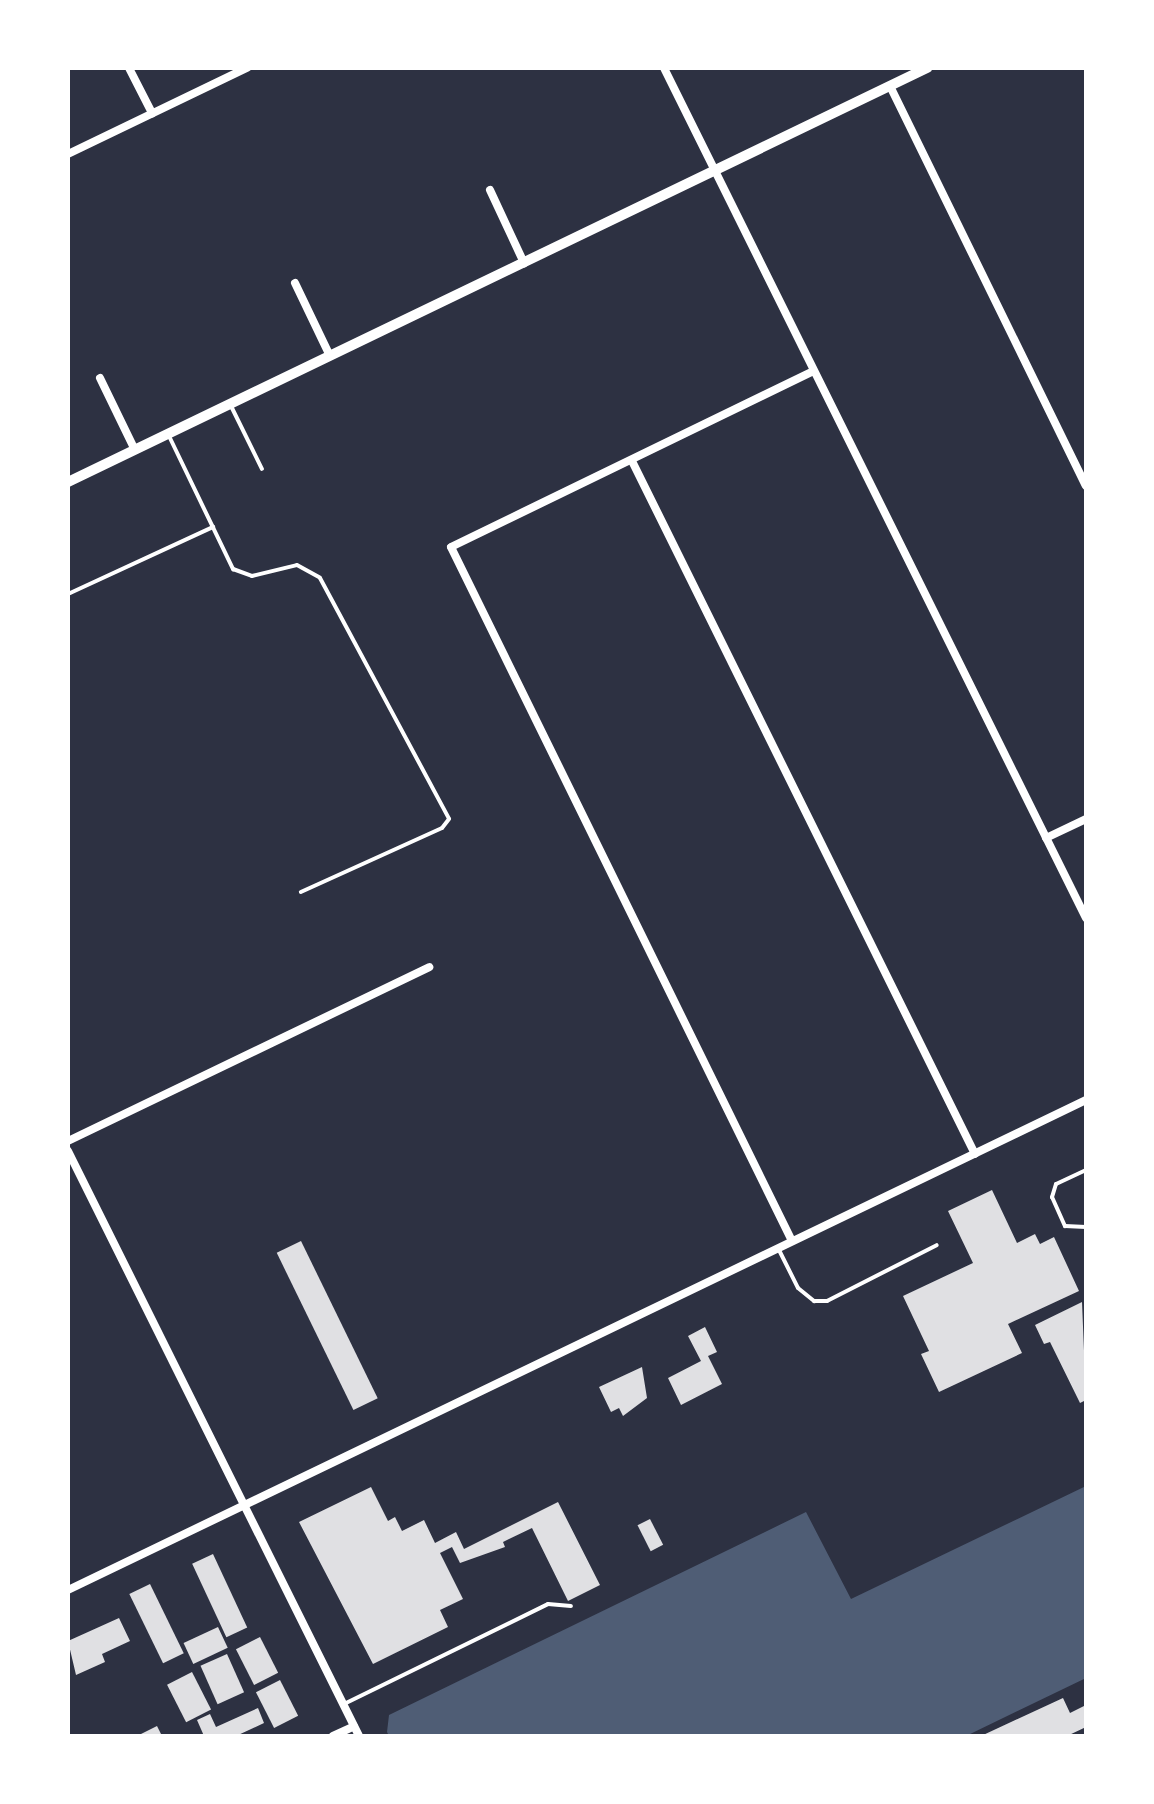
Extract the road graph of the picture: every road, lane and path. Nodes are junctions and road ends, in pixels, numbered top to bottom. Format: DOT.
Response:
graph roads {
  1 [pos="129,68"];
  2 [pos="247,68"];
  3 [pos="664,68"];
  4 [pos="927,68"];
  5 [pos="890,86"];
  6 [pos="152,113"];
  7 [pos="68,154"];
  8 [pos="715,171"];
  9 [pos="490,190"];
  10 [pos="524,263"];
  11 [pos="295,283"];
  12 [pos="330,356"];
  13 [pos="812,372"];
  14 [pos="100,378"];
  15 [pos="230,404"];
  16 [pos="168,434"];
  17 [pos="135,450"];
  18 [pos="632,461"];
  19 [pos="262,469"];
  20 [pos="68,482"];
  21 [pos="1086,486"];
  22 [pos="213,527"];
  23 [pos="68,594"];
  24 [pos="1086,819"];
  25 [pos="1046,838"];
  26 [pos="301,892"];
  27 [pos="1086,918"];
  28 [pos="429,967"];
  29 [pos="1086,1100"];
  30 [pos="68,1141"];
  31 [pos="68,1151"];
  32 [pos="975,1154"];
  33 [pos="1086,1170"];
  34 [pos="1086,1227"];
  35 [pos="792,1241"];
  36 [pos="937,1245"];
  37 [pos="778,1248"];
  38 [pos="244,1505"];
  39 [pos="68,1590"];
  40 [pos="571,1606"];
  41 [pos="344,1704"];
  42 [pos="354,1726"];
  43 [pos="333,1736"];
  44 [pos="359,1736"];
  1 -- 6 [label="street"];
  2 -- 6 [label="street"];
  3 -- 8 [label="street"];
  4 -- 5 [label="street"];
  5 -- 8 [label="street"];
  5 -- 21 [label="street"];
  6 -- 7 [label="street"];
  8 -- 10 [label="street"];
  8 -- 13 [label="street"];
  9 -- 10 [label="street"];
  10 -- 12 [label="street"];
  11 -- 12 [label="street"];
  12 -- 15 [label="street"];
  13 -- 18 [label="street"];
  13 -- 25 [label="street"];
  14 -- 17 [label="street"];
  15 -- 16 [label="street"];
  15 -- 19 [label="lane"];
  16 -- 17 [label="street"];
  16 -- 22 [label="lane"];
  17 -- 20 [label="street"];
  18 -- 32 [label="street"];
  18 -- 35 [label="street"];
  22 -- 23 [label="lane"];
  22 -- 26 [label="lane"];
  24 -- 25 [label="street"];
  25 -- 27 [label="street"];
  28 -- 30 [label="street"];
  29 -- 32 [label="street"];
  31 -- 38 [label="street"];
  32 -- 35 [label="street"];
  33 -- 34 [label="lane"];
  35 -- 37 [label="street"];
  36 -- 37 [label="lane"];
  37 -- 38 [label="street"];
  38 -- 39 [label="street"];
  38 -- 41 [label="street"];
  40 -- 41 [label="lane"];
  41 -- 42 [label="street"];
  42 -- 43 [label="street"];
  42 -- 44 [label="street"];
}
